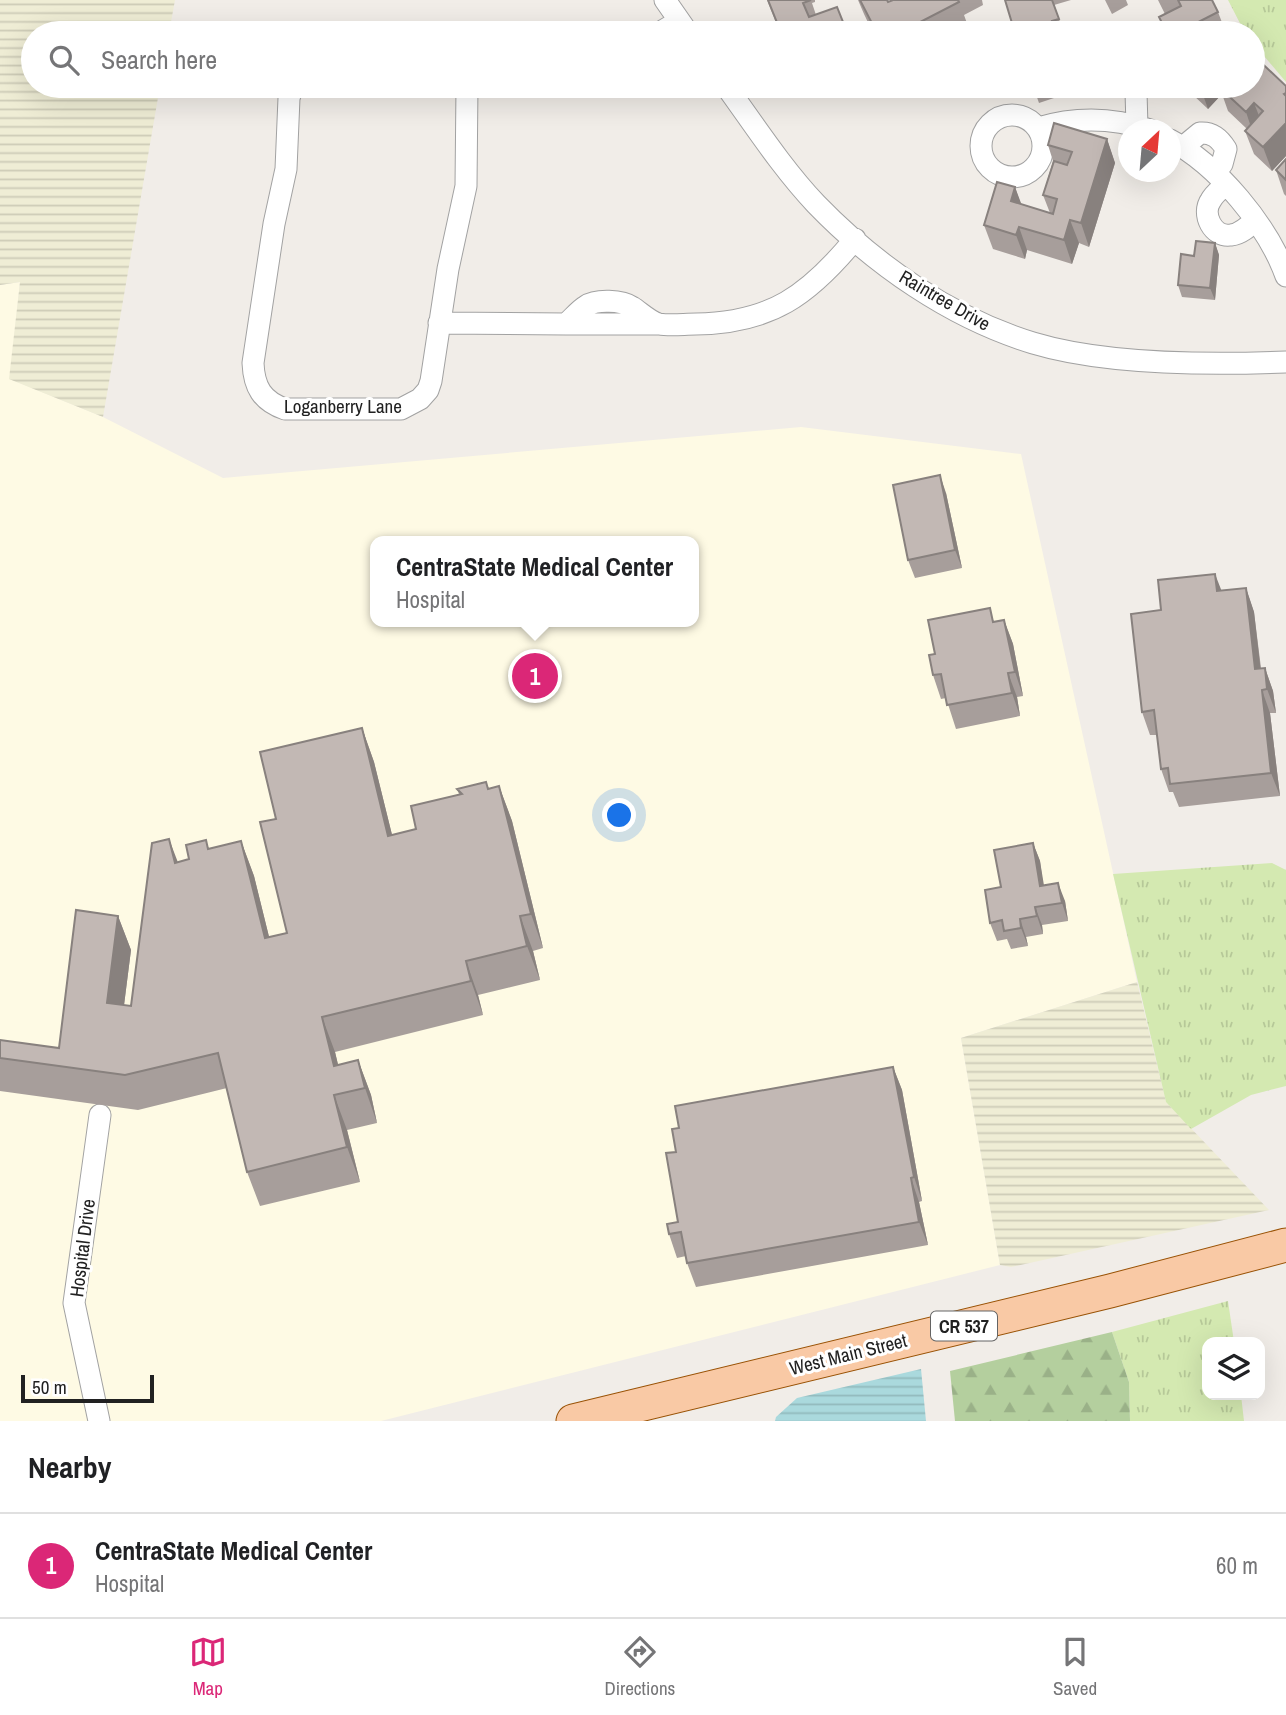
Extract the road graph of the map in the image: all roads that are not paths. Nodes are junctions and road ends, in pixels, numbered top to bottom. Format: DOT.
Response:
graph roads {
  1 [pos="665,0"];
  2 [pos="679,21"];
  3 [pos="289,98"];
  4 [pos="467,98"];
  5 [pos="735,98"];
  6 [pos="1137,98"];
  7 [pos="1141,119"];
  8 [pos="1118,123"];
  9 [pos="1038,128"];
  10 [pos="1181,142"];
  11 [pos="1221,178"];
  12 [pos="1254,221"];
  13 [pos="1279,238"];
  14 [pos="855,239"];
  15 [pos="1286,276"];
  16 [pos="439,323"];
  17 [pos="1286,362"];
  18 [pos="100,1115"];
  19 [pos="1286,1245"];
  20 [pos="99,1421"];
  21 [pos="573,1421"];
  1 -- 2 [label="street"];
  3 -- 16 [label="street, Loganberry Lane"];
  4 -- 16 [label="street, Loganberry Lane"];
  5 -- 14 [label="street, Raintree Drive"];
  6 -- 7 [label="street"];
  8 -- 9 [label="street"];
  10 -- 11 [label="street"];
  11 -- 12 [label="street"];
  11 -- 12 [label="street"];
  12 -- 13 [label="street"];
  13 -- 15 [label="street"];
  14 -- 16 [label="street"];
  14 -- 17 [label="street, Raintree Drive"];
  18 -- 20 [label="street, Hospital Drive"];
  19 -- 21 [label="main road, West Main Street / CR 537"];
}
